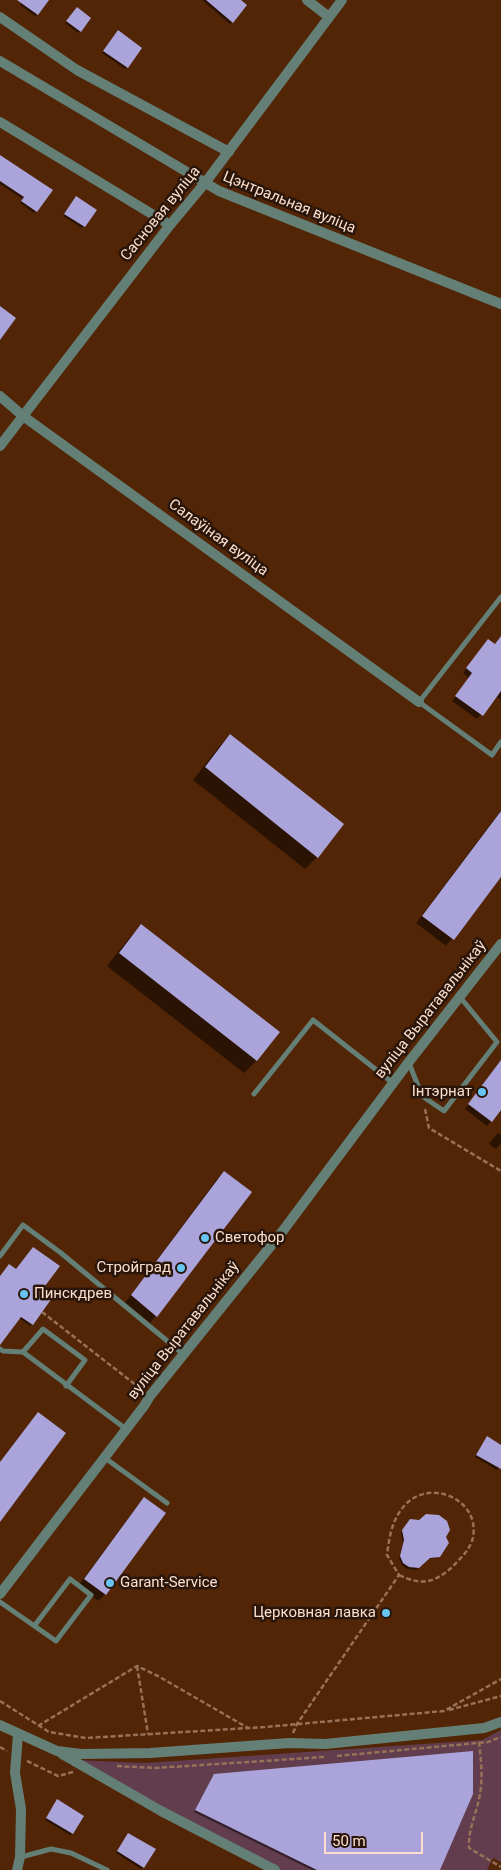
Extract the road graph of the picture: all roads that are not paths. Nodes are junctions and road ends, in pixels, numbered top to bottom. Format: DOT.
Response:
graph roads {
  1 [pos="307,0"];
  2 [pos="342,0"];
  3 [pos="0,17"];
  4 [pos="329,17"];
  5 [pos="0,61"];
  6 [pos="0,122"];
  7 [pos="229,152"];
  8 [pos="205,183"];
  9 [pos="170,225"];
  10 [pos="501,304"];
  11 [pos="0,396"];
  12 [pos="23,416"];
  13 [pos="0,446"];
  14 [pos="501,597"];
  15 [pos="419,702"];
  16 [pos="501,742"];
  17 [pos="501,944"];
  18 [pos="460,997"];
  19 [pos="408,1062"];
  20 [pos="393,1083"];
  21 [pos="254,1094"];
  22 [pos="0,1256"];
  23 [pos="0,1350"];
  24 [pos="24,1352"];
  25 [pos="183,1354"];
  26 [pos="66,1386"];
  27 [pos="127,1429"];
  28 [pos="104,1458"];
  29 [pos="166,1503"];
  30 [pos="0,1594"];
  31 [pos="0,1602"];
  32 [pos="35,1626"];
  33 [pos="501,1722"];
  34 [pos="0,1725"];
  35 [pos="18,1734"];
  36 [pos="57,1751"];
  37 [pos="20,1857"];
  38 [pos="17,1870"];
  39 [pos="107,1870"];
  40 [pos="275,1870"];
  1 -- 4 [label="street"];
  2 -- 4 [label="street, Сасновая вуліца"];
  3 -- 7 [label="street"];
  4 -- 7 [label="street, Сасновая вуліца"];
  5 -- 8 [label="street, Цэнтральная вуліца"];
  6 -- 9 [label="street"];
  7 -- 8 [label="street, Сасновая вуліца"];
  8 -- 9 [label="street, Сасновая вуліца"];
  8 -- 10 [label="street, Цэнтральная вуліца"];
  9 -- 12 [label="street, Сасновая вуліца"];
  11 -- 12 [label="street, Салаўіная вуліца"];
  12 -- 13 [label="street, Сасновая вуліца"];
  12 -- 15 [label="street, Салаўіная вуліца"];
  14 -- 15 [label="lane"];
  15 -- 16 [label="lane"];
  17 -- 18 [label="street, вуліца Выратавальнікаў"];
  18 -- 19 [label="street, вуліца Выратавальнікаў"];
  18 -- 19 [label="lane"];
  19 -- 20 [label="street, вуліца Выратавальнікаў"];
  20 -- 21 [label="lane"];
  20 -- 25 [label="street, вуліца Выратавальнікаў"];
  22 -- 25 [label="lane"];
  23 -- 24 [label="lane"];
  24 -- 26 [label="lane"];
  24 -- 26 [label="lane"];
  25 -- 27 [label="street, вуліца Выратавальнікаў"];
  26 -- 27 [label="lane"];
  27 -- 28 [label="street, вуліца Выратавальнікаў"];
  28 -- 29 [label="lane"];
  28 -- 30 [label="street, вуліца Выратавальнікаў"];
  31 -- 32 [label="lane"];
  32 -- 32 [label="lane"];
  33 -- 36 [label="street"];
  34 -- 35 [label="street"];
  35 -- 36 [label="street"];
  35 -- 37 [label="street"];
  36 -- 40 [label="street"];
  37 -- 38 [label="street"];
  37 -- 39 [label="lane"];
}
